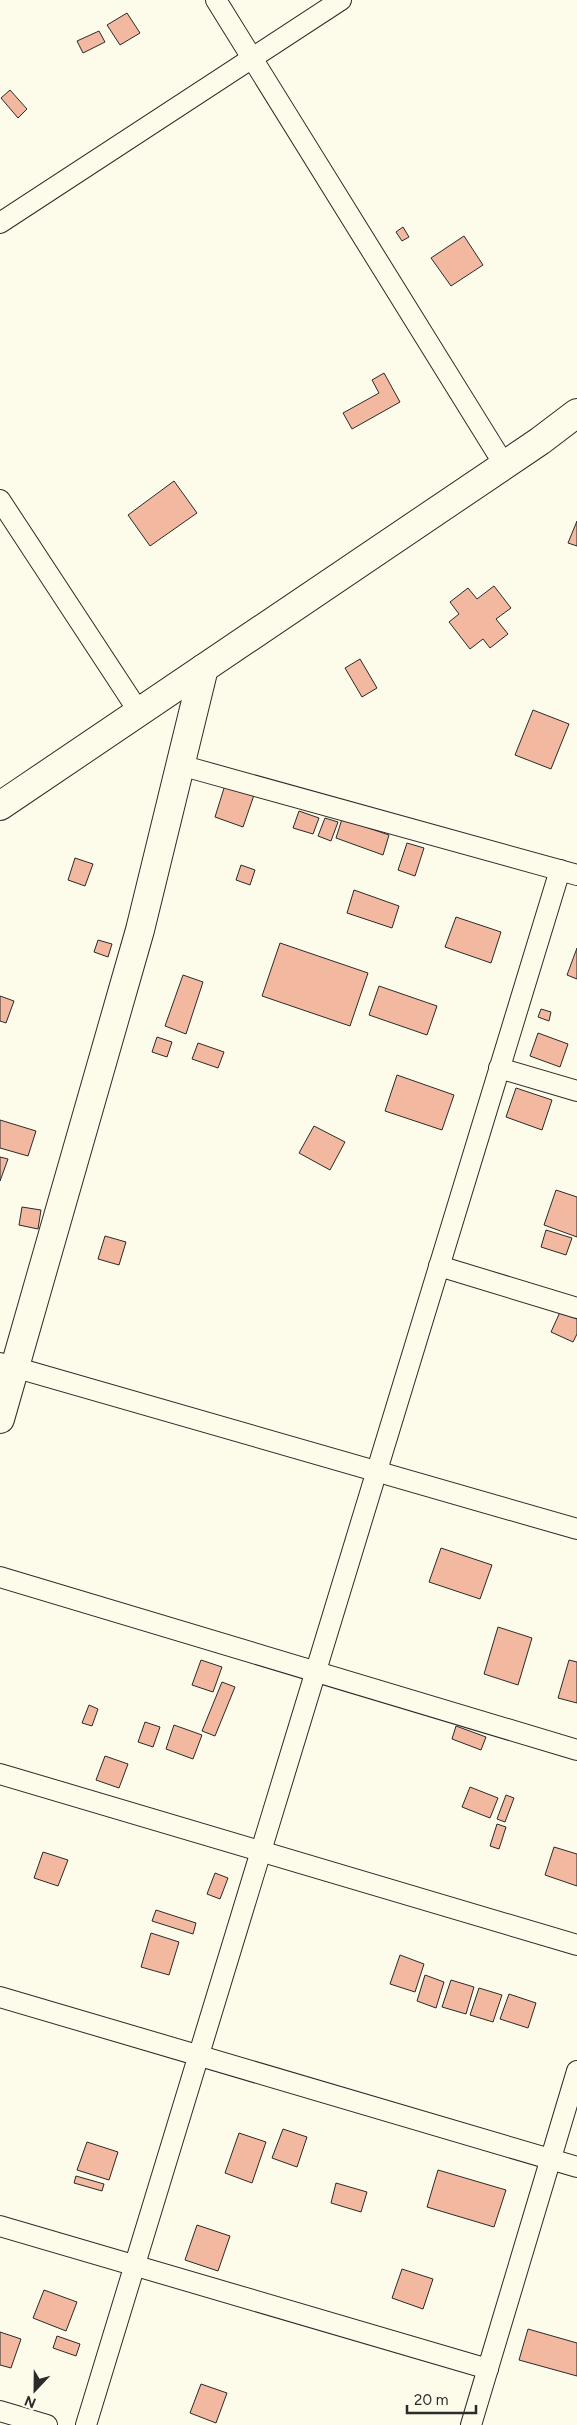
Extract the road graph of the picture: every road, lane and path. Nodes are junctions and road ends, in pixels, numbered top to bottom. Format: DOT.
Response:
graph roads {
  1 [pos="216,0"];
  2 [pos="341,0"];
  3 [pos="252,58"];
  4 [pos="0,223"];
  5 [pos="577,412"];
  6 [pos="504,466"];
  7 [pos="0,500"];
  8 [pos="204,668"];
  9 [pos="139,712"];
  10 [pos="180,765"];
  11 [pos="0,806"];
  12 [pos="568,873"];
  13 [pos="499,1068"];
  14 [pos="577,1091"];
  15 [pos="439,1266"];
  16 [pos="577,1308"];
  17 [pos="7,1366"];
  18 [pos="0,1419"];
  19 [pos="376,1472"];
  20 [pos="577,1529"];
  21 [pos="0,1576"];
  22 [pos="316,1672"];
  23 [pos="577,1750"];
  24 [pos="0,1774"];
  25 [pos="261,1851"];
  26 [pos="577,1945"];
  27 [pos="0,1997"];
  28 [pos="199,2055"];
  29 [pos="577,2071"];
  30 [pos="550,2159"];
  31 [pos="577,2167"];
  32 [pos="0,2226"];
  33 [pos="135,2266"];
  34 [pos="488,2369"];
  35 [pos="0,2411"];
  36 [pos="47,2425"];
  37 [pos="86,2425"];
  38 [pos="471,2425"];
  1 -- 3 [label="street"];
  2 -- 3 [label="street"];
  3 -- 4 [label="street"];
  3 -- 6 [label="street"];
  5 -- 6 [label="street"];
  6 -- 8 [label="street"];
  7 -- 9 [label="street"];
  8 -- 9 [label="street"];
  8 -- 10 [label="street"];
  9 -- 11 [label="street"];
  10 -- 12 [label="street"];
  10 -- 17 [label="street"];
  12 -- 13 [label="street"];
  13 -- 14 [label="street"];
  13 -- 15 [label="street"];
  15 -- 16 [label="street"];
  15 -- 19 [label="street"];
  17 -- 18 [label="street"];
  17 -- 19 [label="street"];
  19 -- 20 [label="street"];
  19 -- 22 [label="street"];
  21 -- 22 [label="street"];
  22 -- 23 [label="street"];
  22 -- 25 [label="street"];
  24 -- 25 [label="street"];
  25 -- 26 [label="street"];
  25 -- 28 [label="street"];
  27 -- 28 [label="street"];
  28 -- 30 [label="street"];
  28 -- 33 [label="street"];
  29 -- 30 [label="street"];
  30 -- 31 [label="street"];
  30 -- 34 [label="street"];
  32 -- 33 [label="street"];
  33 -- 34 [label="street"];
  33 -- 37 [label="street"];
  34 -- 38 [label="street"];
  35 -- 36 [label="street"];
}
